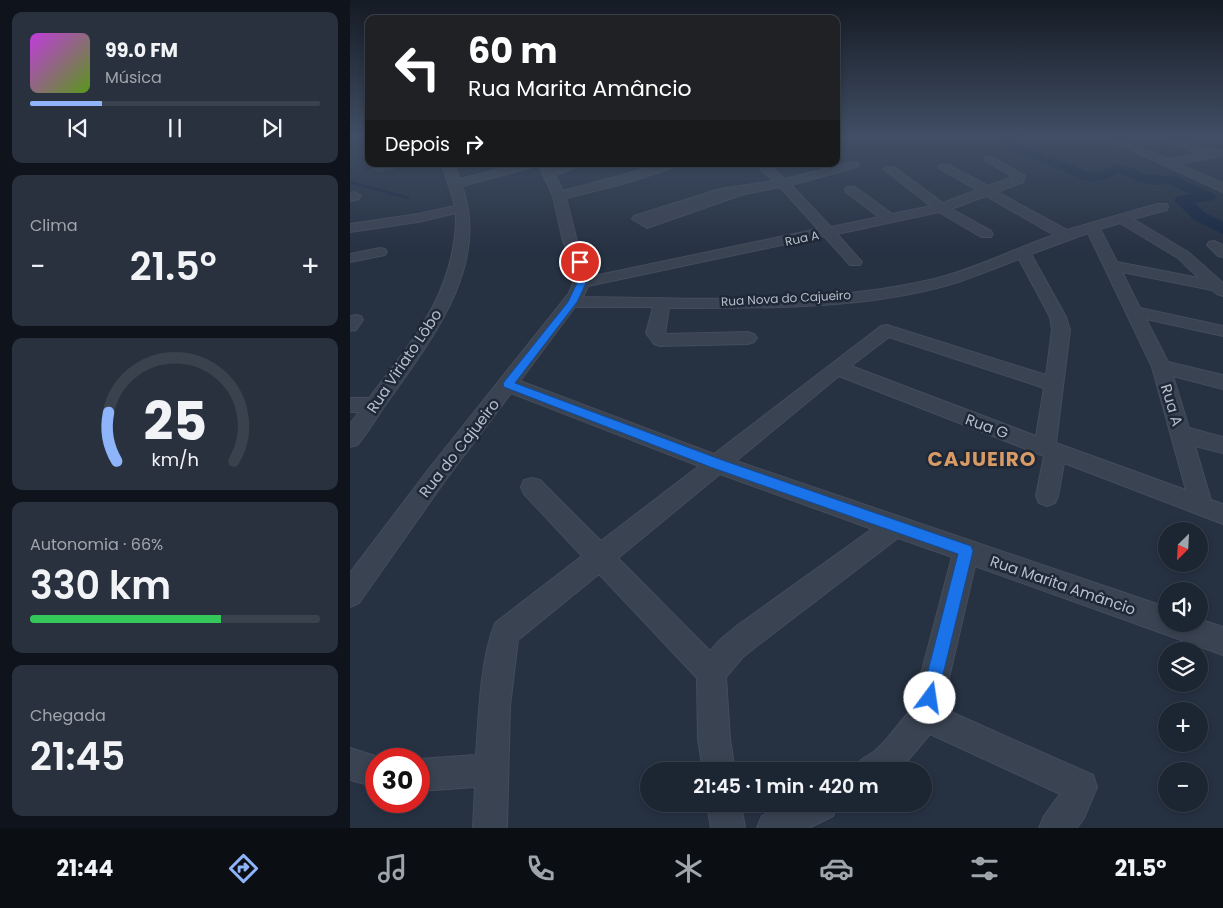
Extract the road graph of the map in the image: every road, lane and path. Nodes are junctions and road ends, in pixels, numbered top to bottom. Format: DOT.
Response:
graph roads {
  1 [pos="453,176"];
  2 [pos="498,176"];
  3 [pos="547,176"];
  4 [pos="638,176"];
  5 [pos="775,176"];
  6 [pos="804,176"];
  7 [pos="899,176"];
  8 [pos="959,176"];
  9 [pos="1019,176"];
  10 [pos="1200,176"];
  11 [pos="783,182"];
  12 [pos="456,184"];
  13 [pos="1222,185"];
  14 [pos="851,190"];
  15 [pos="987,192"];
  16 [pos="559,196"];
  17 [pos="698,204"];
  18 [pos="1162,207"];
  19 [pos="462,208"];
  20 [pos="941,208"];
  21 [pos="1121,218"];
  22 [pos="890,219"];
  23 [pos="1092,227"];
  24 [pos="350,228"];
  25 [pos="828,232"];
  26 [pos="986,234"];
  27 [pos="1065,235"];
  28 [pos="380,252"];
  29 [pos="1023,252"];
  30 [pos="350,258"];
  31 [pos="855,262"];
  32 [pos="1110,265"];
  33 [pos="582,283"];
  34 [pos="1220,289"];
  35 [pos="572,302"];
  36 [pos="662,302"];
  37 [pos="1132,311"];
  38 [pos="1223,331"];
  39 [pos="748,338"];
  40 [pos="1161,367"];
  41 [pos="837,368"];
  42 [pos="1223,382"];
  43 [pos="508,384"];
  44 [pos="1054,385"];
  45 [pos="350,405"];
  46 [pos="375,405"];
  47 [pos="1181,434"];
  48 [pos="350,438"];
  49 [pos="1223,445"];
  50 [pos="1050,450"];
  51 [pos="718,464"];
  52 [pos="532,487"];
  53 [pos="1047,496"];
  54 [pos="1202,507"];
  55 [pos="1223,514"];
  56 [pos="895,526"];
  57 [pos="966,551"];
  58 [pos="600,558"];
  59 [pos="350,594"];
  60 [pos="1158,618"];
  61 [pos="1197,632"];
  62 [pos="1223,641"];
  63 [pos="711,672"];
  64 [pos="925,716"];
  65 [pos="718,762"];
  66 [pos="886,762"];
  67 [pos="350,764"];
  68 [pos="365,768"];
  69 [pos="492,770"];
  70 [pos="430,774"];
  71 [pos="725,812"];
  72 [pos="805,812"];
  73 [pos="490,828"];
  74 [pos="728,828"];
  75 [pos="774,828"];
  76 [pos="1056,828"];
  1 -- 12 [label="street, Rua Viriato Lôbo"];
  2 -- 12 [label="street"];
  3 -- 16 [label="street"];
  4 -- 16 [label="street"];
  5 -- 11 [label="street"];
  6 -- 11 [label="street"];
  7 -- 20 [label="street"];
  8 -- 15 [label="street"];
  9 -- 15 [label="street, Rua A"];
  10 -- 13 [label="street"];
  11 -- 17 [label="street"];
  11 -- 25 [label="street"];
  12 -- 19 [label="street, Rua Viriato Lôbo"];
  14 -- 22 [label="street"];
  15 -- 20 [label="street, Rua A"];
  15 -- 27 [label="street"];
  16 -- 33 [label="street"];
  18 -- 21 [label="street, Rua Nova do Cajueiro"];
  19 -- 24 [label="street"];
  19 -- 46 [label="street, Rua Viriato Lôbo"];
  20 -- 22 [label="street, Rua A"];
  20 -- 26 [label="street"];
  21 -- 23 [label="street, Rua Nova do Cajueiro"];
  21 -- 34 [label="street"];
  22 -- 25 [label="street, Rua A"];
  23 -- 27 [label="street, Rua Nova do Cajueiro"];
  23 -- 32 [label="street, Rua A"];
  25 -- 31 [label="street"];
  25 -- 33 [label="street, Rua A"];
  27 -- 29 [label="street, Rua Nova do Cajueiro"];
  28 -- 30 [label="street"];
  29 -- 36 [label="street, Rua Nova do Cajueiro"];
  29 -- 44 [label="street"];
  32 -- 34 [label="street"];
  32 -- 37 [label="street, Rua A"];
  33 -- 35 [label="street, Rua do Cajueiro"];
  35 -- 36 [label="street, Rua Nova do Cajueiro"];
  35 -- 43 [label="street, Rua do Cajueiro"];
  36 -- 39 [label="street"];
  37 -- 38 [label="street"];
  37 -- 40 [label="street, Rua A"];
  40 -- 42 [label="street"];
  40 -- 47 [label="street, Rua A"];
  41 -- 44 [label="street"];
  41 -- 50 [label="street, Rua G"];
  41 -- 51 [label="street"];
  43 -- 51 [label="street, Rua Marita Amâncio"];
  43 -- 59 [label="street, Rua do Cajueiro"];
  44 -- 50 [label="street"];
  45 -- 46 [label="street"];
  46 -- 48 [label="street, Rua Viriato Lôbo"];
  47 -- 49 [label="street"];
  47 -- 54 [label="street, Rua A"];
  50 -- 53 [label="street"];
  50 -- 54 [label="street, Rua G"];
  51 -- 56 [label="street, Rua Marita Amâncio"];
  51 -- 58 [label="street"];
  52 -- 58 [label="street"];
  54 -- 55 [label="street, Rua G"];
  56 -- 57 [label="street, Rua Marita Amâncio"];
  56 -- 63 [label="street"];
  57 -- 60 [label="street, Rua Marita Amâncio"];
  57 -- 64 [label="street"];
  58 -- 63 [label="street"];
  58 -- 69 [label="street"];
  61 -- 62 [label="street"];
  63 -- 65 [label="street"];
  64 -- 66 [label="street"];
  64 -- 76 [label="street"];
  67 -- 68 [label="street"];
  69 -- 70 [label="street"];
  69 -- 73 [label="street"];
  71 -- 74 [label="street"];
  72 -- 75 [label="street"];
}
